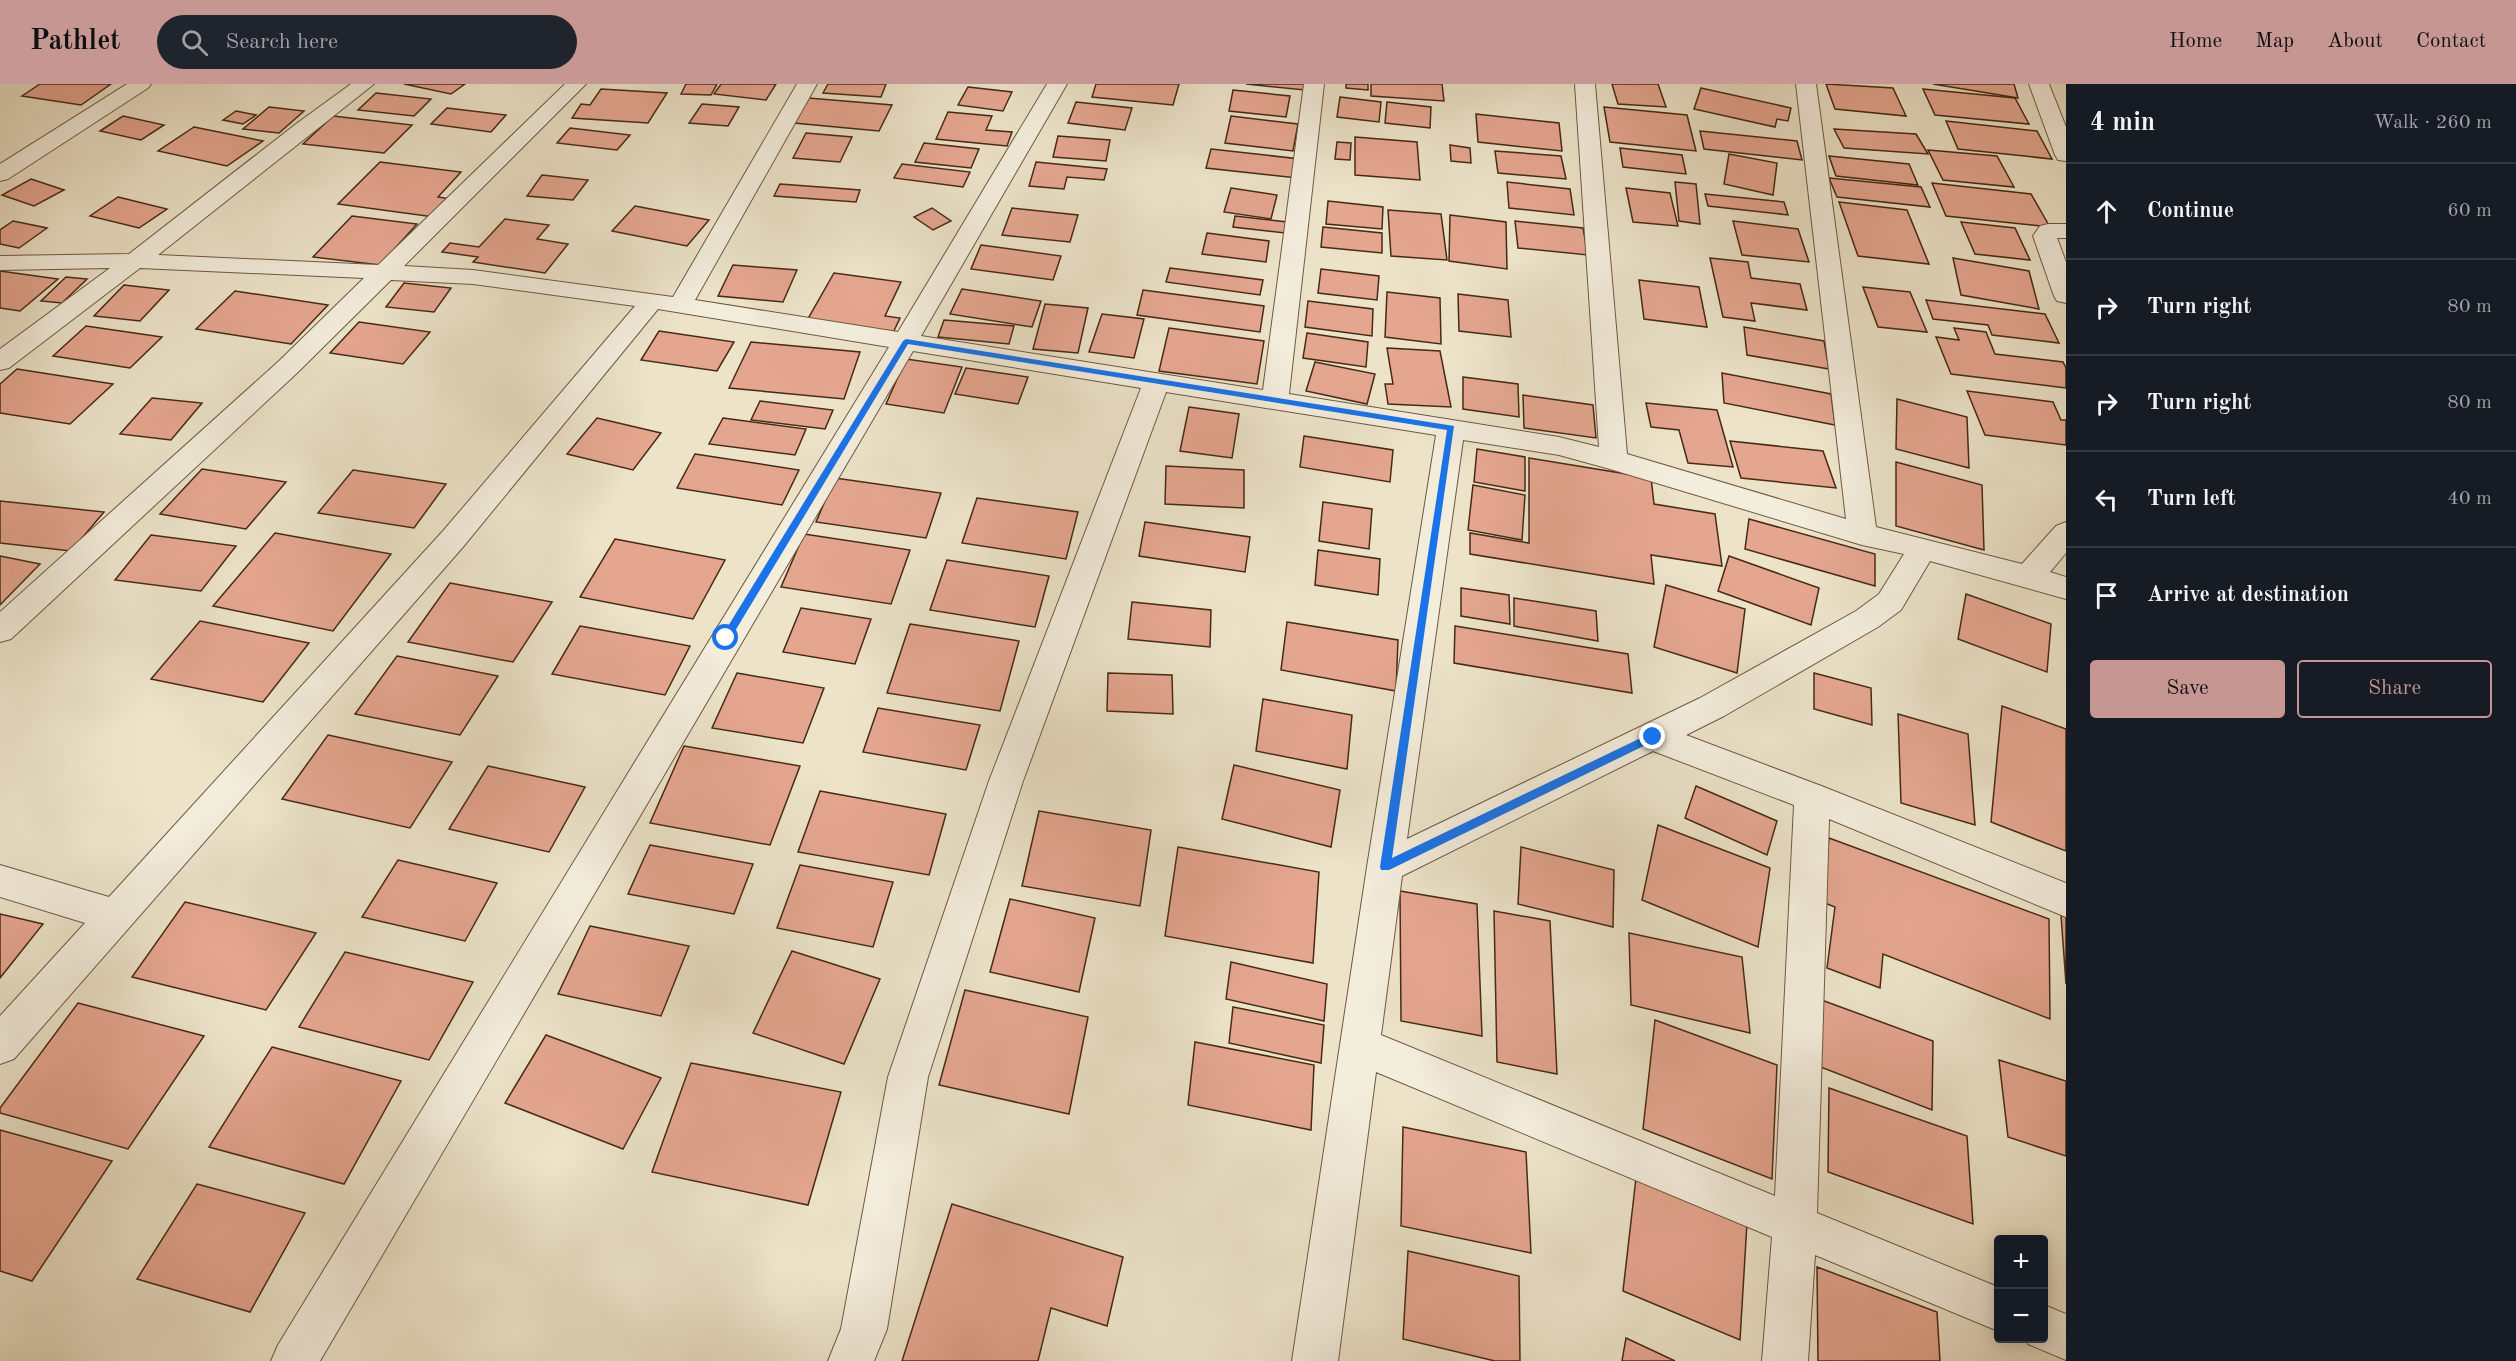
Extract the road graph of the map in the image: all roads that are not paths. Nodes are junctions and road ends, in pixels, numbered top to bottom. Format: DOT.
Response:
graph roads {
  1 [pos="141,84"];
  2 [pos="364,84"];
  3 [pos="576,84"];
  4 [pos="807,84"];
  5 [pos="1057,84"];
  6 [pos="1314,84"];
  7 [pos="1585,84"];
  8 [pos="1806,84"];
  9 [pos="2039,84"];
  10 [pos="2066,155"];
  11 [pos="0,174"];
  12 [pos="2066,231"];
  13 [pos="135,261"];
  14 [pos="0,263"];
  15 [pos="385,272"];
  16 [pos="2066,296"];
  17 [pos="666,303"];
  18 [pos="906,341"];
  19 [pos="0,362"];
  20 [pos="1156,380"];
  21 [pos="1275,399"];
  22 [pos="1451,428"];
  23 [pos="1614,460"];
  24 [pos="2066,533"];
  25 [pos="1863,534"];
  26 [pos="1923,548"];
  27 [pos="2028,577"];
  28 [pos="2066,588"];
  29 [pos="0,630"];
  30 [pos="1653,737"];
  31 [pos="1812,796"];
  32 [pos="1385,867"];
  33 [pos="0,881"];
  34 [pos="2066,900"];
  35 [pos="115,916"];
  36 [pos="0,1045"];
  37 [pos="1360,1047"];
  38 [pos="1795,1225"];
  39 [pos="1994,1307"];
  40 [pos="2048,1330"];
  41 [pos="2066,1337"];
  42 [pos="294,1361"];
  43 [pos="851,1361"];
  44 [pos="1315,1361"];
  45 [pos="1785,1361"];
  1 -- 11 [label="street"];
  2 -- 13 [label="street"];
  3 -- 15 [label="street"];
  4 -- 17 [label="street"];
  5 -- 18 [label="street"];
  6 -- 21 [label="street"];
  7 -- 23 [label="street"];
  8 -- 25 [label="street"];
  9 -- 10 [label="street"];
  12 -- 16 [label="street"];
  13 -- 14 [label="street"];
  13 -- 15 [label="street"];
  13 -- 19 [label="street"];
  15 -- 17 [label="street"];
  15 -- 29 [label="street"];
  17 -- 18 [label="street"];
  17 -- 35 [label="street"];
  18 -- 20 [label="street"];
  18 -- 42 [label="street"];
  20 -- 21 [label="street"];
  20 -- 43 [label="street"];
  21 -- 22 [label="street"];
  22 -- 23 [label="street"];
  22 -- 32 [label="street"];
  23 -- 25 [label="street"];
  24 -- 27 [label="street"];
  25 -- 26 [label="street"];
  26 -- 27 [label="street"];
  26 -- 30 [label="street"];
  27 -- 28 [label="street"];
  30 -- 31 [label="street"];
  30 -- 32 [label="street"];
  31 -- 34 [label="street"];
  31 -- 38 [label="street"];
  32 -- 37 [label="street"];
  33 -- 35 [label="street"];
  35 -- 36 [label="street"];
  37 -- 38 [label="street"];
  37 -- 44 [label="street"];
  38 -- 39 [label="street"];
  38 -- 45 [label="street"];
  40 -- 41 [label="street"];
}
